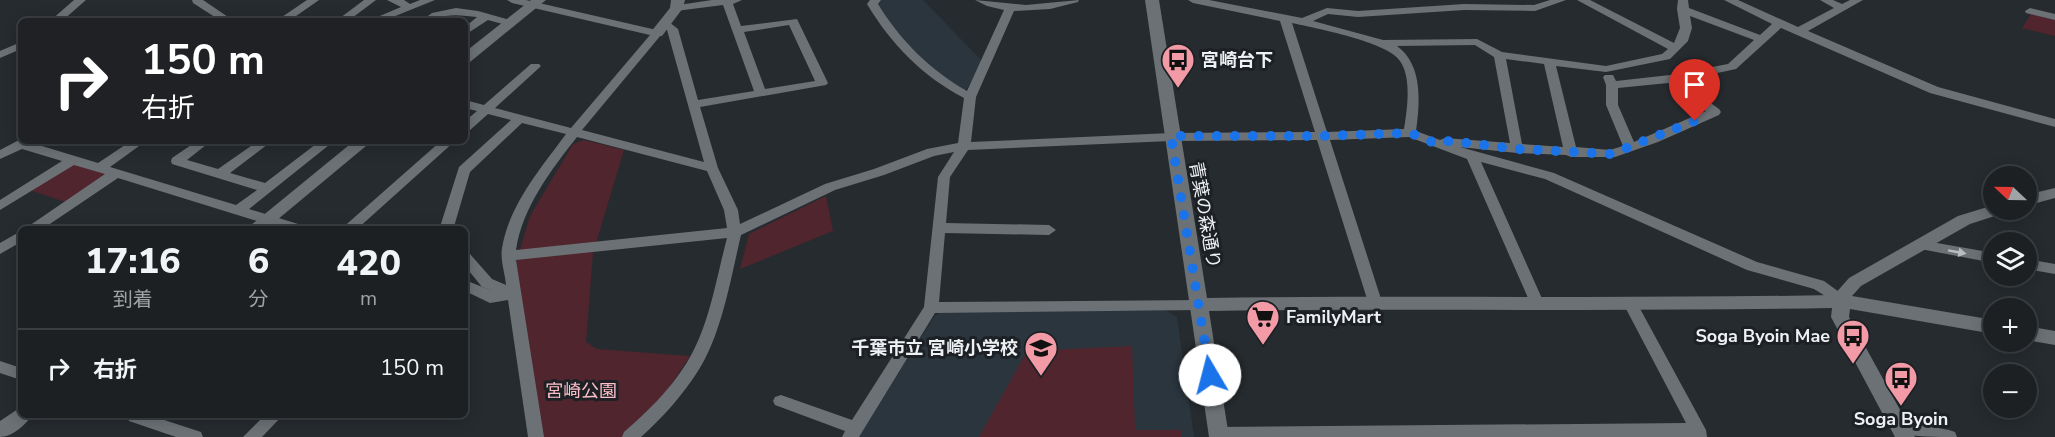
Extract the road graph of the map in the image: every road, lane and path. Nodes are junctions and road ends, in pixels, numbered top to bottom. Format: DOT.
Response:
graph roads {
  1 [pos="81,0"];
  2 [pos="314,0"];
  3 [pos="371,0"];
  4 [pos="392,0"];
  5 [pos="430,0"];
  6 [pos="512,0"];
  7 [pos="876,0"];
  8 [pos="980,0"];
  9 [pos="1074,0"];
  10 [pos="1152,0"];
  11 [pos="1193,0"];
  12 [pos="1561,0"];
  13 [pos="1582,0"];
  14 [pos="1730,0"];
  15 [pos="1825,0"];
  16 [pos="1858,0"];
  17 [pos="197,1"];
  18 [pos="732,1"];
  19 [pos="1747,2"];
  20 [pos="536,3"];
  21 [pos="677,4"];
  22 [pos="1326,5"];
  23 [pos="1683,5"];
  24 [pos="1388,6"];
  25 [pos="408,8"];
  26 [pos="1841,8"];
  27 [pos="1010,9"];
  28 [pos="2030,11"];
  29 [pos="485,17"];
  30 [pos="2055,17"];
  31 [pos="59,18"];
  32 [pos="224,18"];
  33 [pos="286,18"];
  34 [pos="345,18"];
  35 [pos="382,18"];
  36 [pos="430,18"];
  37 [pos="1285,18"];
  38 [pos="1303,22"];
  39 [pos="510,23"];
  40 [pos="1779,23"];
  41 [pos="661,28"];
  42 [pos="468,30"];
  43 [pos="737,30"];
  44 [pos="1799,31"];
  45 [pos="1761,39"];
  46 [pos="1383,43"];
  47 [pos="18,46"];
  48 [pos="1675,48"];
  49 [pos="0,55"];
  50 [pos="1499,55"];
  51 [pos="468,58"];
  52 [pos="1549,62"];
  53 [pos="535,66"];
  54 [pos="1606,69"];
  55 [pos="1670,79"];
  56 [pos="1612,85"];
  57 [pos="761,93"];
  58 [pos="970,97"];
  59 [pos="694,104"];
  60 [pos="468,105"];
  61 [pos="486,110"];
  62 [pos="519,118"];
  63 [pos="2055,123"];
  64 [pos="468,125"];
  65 [pos="1410,133"];
  66 [pos="574,134"];
  67 [pos="1171,136"];
  68 [pos="1321,136"];
  69 [pos="21,144"];
  70 [pos="26,144"];
  71 [pos="136,144"];
  72 [pos="201,144"];
  73 [pos="262,144"];
  74 [pos="324,144"];
  75 [pos="360,144"];
  76 [pos="446,144"];
  77 [pos="1437,144"];
  78 [pos="964,146"];
  79 [pos="1630,148"];
  80 [pos="1517,149"];
  81 [pos="1571,153"];
  82 [pos="0,155"];
  83 [pos="1472,156"];
  84 [pos="72,160"];
  85 [pos="100,168"];
  86 [pos="712,168"];
  87 [pos="116,173"];
  88 [pos="220,174"];
  89 [pos="267,189"];
  90 [pos="2054,196"];
  91 [pos="2037,199"];
  92 [pos="0,206"];
  93 [pos="239,210"];
  94 [pos="1983,214"];
  95 [pos="267,219"];
  96 [pos="36,226"];
  97 [pos="258,226"];
  98 [pos="290,226"];
  99 [pos="351,226"];
  100 [pos="447,226"];
  101 [pos="939,228"];
  102 [pos="1049,230"];
  103 [pos="735,232"];
  104 [pos="18,238"];
  105 [pos="1920,245"];
  106 [pos="0,249"];
  107 [pos="510,256"];
  108 [pos="1983,256"];
  109 [pos="468,261"];
  110 [pos="2037,266"];
  111 [pos="2055,269"];
  112 [pos="468,291"];
  113 [pos="514,294"];
  114 [pos="1841,301"];
  115 [pos="1375,302"];
  116 [pos="1537,303"];
  117 [pos="1200,304"];
  118 [pos="1631,305"];
  119 [pos="931,308"];
  120 [pos="1983,325"];
  121 [pos="2037,335"];
  122 [pos="2055,338"];
  123 [pos="0,367"];
  124 [pos="18,373"];
  125 [pos="781,401"];
  126 [pos="18,417"];
  127 [pos="141,418"];
  128 [pos="272,418"];
  129 [pos="0,432"];
  130 [pos="853,432"];
  131 [pos="1699,433"];
  132 [pos="1903,433"];
  133 [pos="1485,434"];
  134 [pos="1591,434"];
  135 [pos="1382,435"];
  136 [pos="1219,436"];
  137 [pos="195,437"];
  138 [pos="251,437"];
  139 [pos="536,437"];
  140 [pos="630,437"];
  141 [pos="1949,437"];
  1 -- 31 [label="street"];
  2 -- 33 [label="street"];
  3 -- 34 [label="street"];
  4 -- 25 [label="street"];
  5 -- 25 [label="street"];
  6 -- 20 [label="street"];
  7 -- 58 [label="street"];
  8 -- 27 [label="street"];
  9 -- 27 [label="street"];
  10 -- 67 [label="street, 青葉の森通り"];
  11 -- 37 [label="street"];
  12 -- 24 [label="street"];
  13 -- 48 [label="street"];
  14 -- 19 [label="street"];
  15 -- 26 [label="street"];
  16 -- 26 [label="street"];
  17 -- 32 [label="street"];
  18 -- 21 [label="street"];
  18 -- 43 [label="street"];
  19 -- 40 [label="street"];
  20 -- 39 [label="street"];
  20 -- 41 [label="street"];
  21 -- 41 [label="street"];
  22 -- 24 [label="street"];
  22 -- 38 [label="street"];
  23 -- 45 [label="street"];
  23 -- 48 [label="street"];
  25 -- 35 [label="street"];
  26 -- 44 [label="street"];
  27 -- 58 [label="street"];
  28 -- 30 [label="street"];
  29 -- 36 [label="street"];
  29 -- 39 [label="street"];
  29 -- 42 [label="street"];
  37 -- 38 [label="street"];
  37 -- 68 [label="street"];
  38 -- 46 [label="street"];
  39 -- 51 [label="street"];
  40 -- 44 [label="street"];
  40 -- 45 [label="street"];
  41 -- 59 [label="street"];
  41 -- 66 [label="street"];
  43 -- 57 [label="street"];
  43 -- 57 [label="street"];
  44 -- 63 [label="street"];
  45 -- 55 [label="street"];
  46 -- 50 [label="street"];
  46 -- 65 [label="street"];
  47 -- 49 [label="street"];
  48 -- 54 [label="street"];
  50 -- 52 [label="street"];
  50 -- 80 [label="street"];
  52 -- 54 [label="street"];
  52 -- 81 [label="street"];
  53 -- 61 [label="street"];
  54 -- 56 [label="street"];
  55 -- 56 [label="street"];
  55 -- 79 [label="street"];
  56 -- 79 [label="street"];
  57 -- 59 [label="street"];
  58 -- 78 [label="street"];
  59 -- 86 [label="street"];
  60 -- 61 [label="street"];
  61 -- 62 [label="street"];
  61 -- 64 [label="street"];
  62 -- 66 [label="street"];
  62 -- 100 [label="street"];
  65 -- 68 [label="street"];
  65 -- 77 [label="street"];
  66 -- 86 [label="street"];
  66 -- 107 [label="street"];
  67 -- 68 [label="street"];
  67 -- 78 [label="street"];
  67 -- 117 [label="street, 青葉の森通り"];
  68 -- 115 [label="street"];
  69 -- 82 [label="street"];
  70 -- 84 [label="street"];
  71 -- 85 [label="street"];
  72 -- 88 [label="street"];
  73 -- 88 [label="street"];
  74 -- 89 [label="street"];
  75 -- 95 [label="street"];
  76 -- 99 [label="street"];
  77 -- 80 [label="street"];
  77 -- 83 [label="street"];
  78 -- 101 [label="street"];
  78 -- 103 [label="street"];
  79 -- 81 [label="street"];
  80 -- 81 [label="street"];
  83 -- 114 [label="street"];
  83 -- 116 [label="street"];
  84 -- 85 [label="street"];
  84 -- 92 [label="street"];
  85 -- 87 [label="street"];
  86 -- 103 [label="street"];
  87 -- 93 [label="street"];
  87 -- 96 [label="street"];
  88 -- 89 [label="street"];
  89 -- 93 [label="street"];
  90 -- 91 [label="street"];
  93 -- 95 [label="street"];
  94 -- 105 [label="street"];
  95 -- 97 [label="street"];
  95 -- 98 [label="street"];
  101 -- 102 [label="street"];
  101 -- 119 [label="street"];
  103 -- 107 [label="street"];
  103 -- 140 [label="street"];
  104 -- 106 [label="street"];
  105 -- 108 [label="street, one-way"];
  105 -- 114 [label="street"];
  107 -- 113 [label="street"];
  109 -- 113 [label="street"];
  110 -- 111 [label="street"];
  112 -- 113 [label="street"];
  113 -- 139 [label="street"];
  114 -- 118 [label="street"];
  114 -- 120 [label="street"];
  114 -- 132 [label="street"];
  115 -- 116 [label="street"];
  115 -- 117 [label="street"];
  116 -- 118 [label="street"];
  117 -- 119 [label="street"];
  117 -- 136 [label="street, 青葉の森通り"];
  118 -- 131 [label="street"];
  119 -- 130 [label="street"];
  121 -- 122 [label="street"];
  123 -- 124 [label="street"];
  125 -- 130 [label="street"];
  126 -- 129 [label="street"];
  127 -- 137 [label="street"];
  128 -- 138 [label="street"];
  131 -- 134 [label="street"];
  132 -- 141 [label="street"];
  133 -- 134 [label="street"];
  133 -- 135 [label="street"];
  135 -- 136 [label="street"];
}
